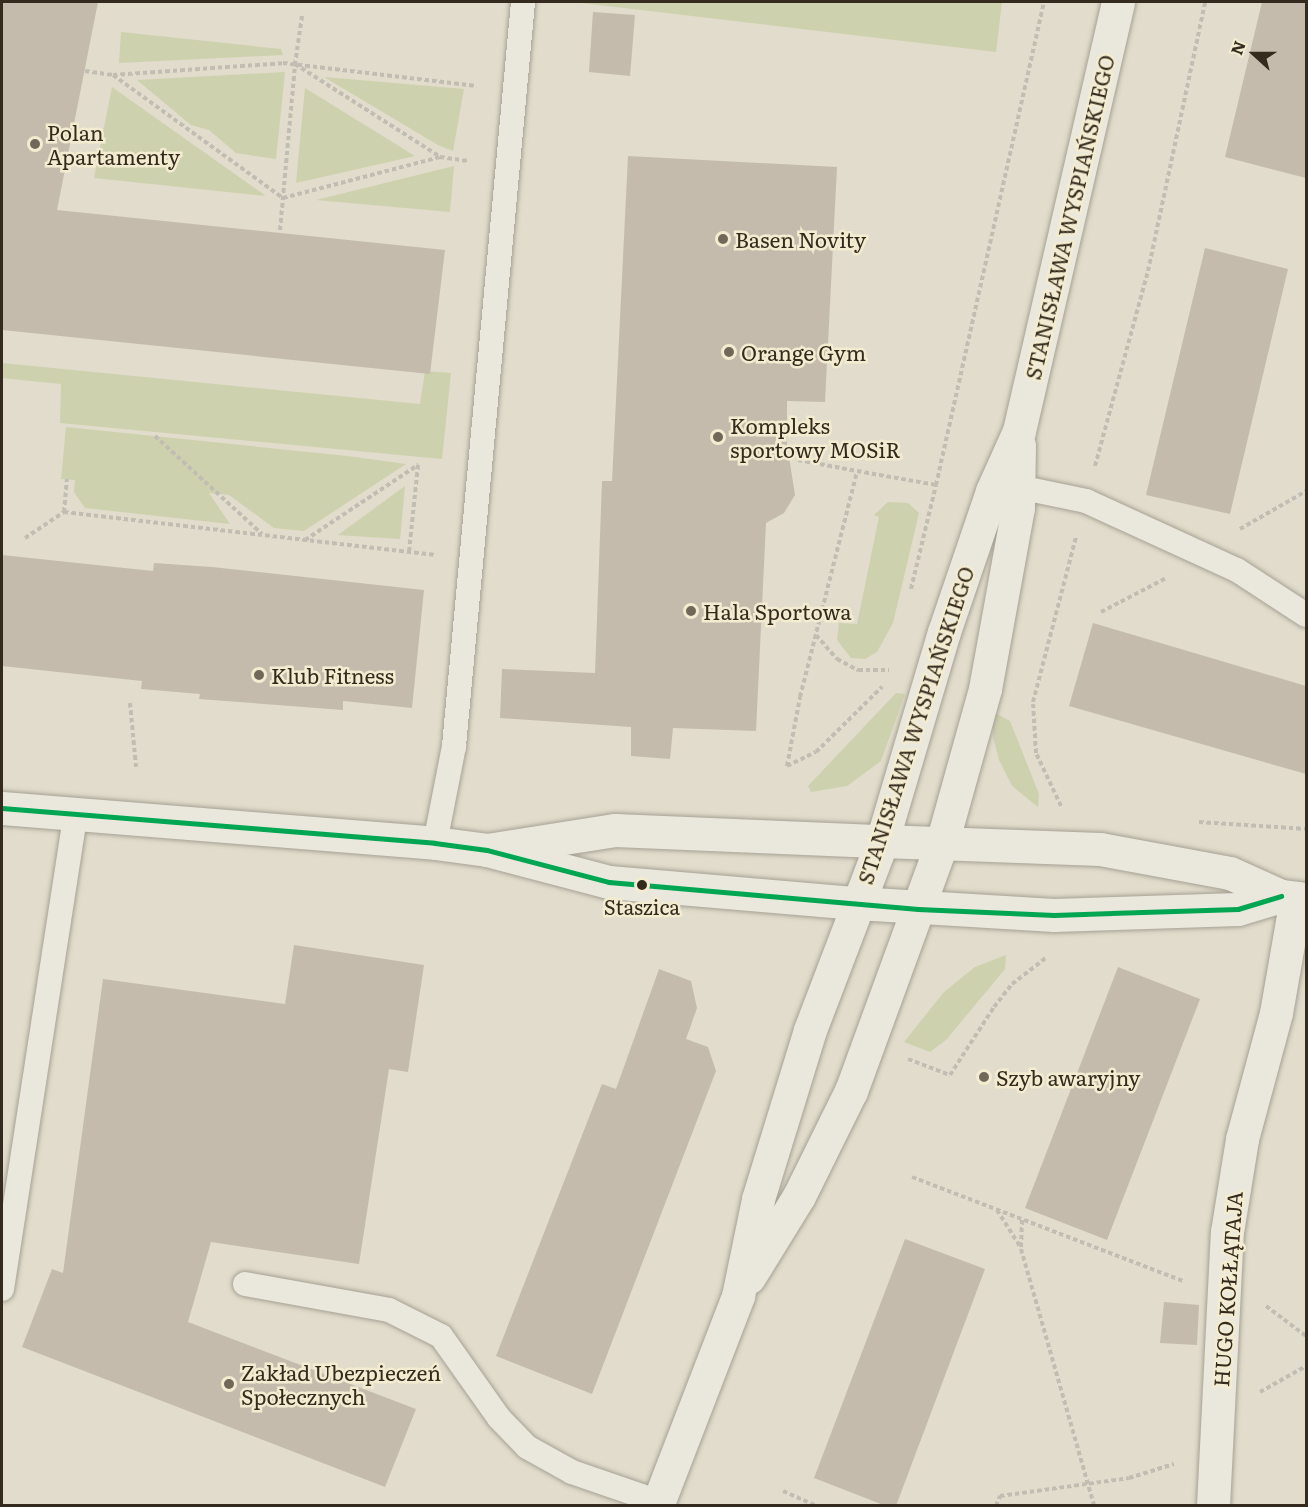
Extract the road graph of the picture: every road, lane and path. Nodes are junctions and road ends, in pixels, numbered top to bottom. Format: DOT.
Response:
graph roads {
  1 [pos="523,2"];
  2 [pos="1044,2"];
  3 [pos="1118,2"];
  4 [pos="1205,2"];
  5 [pos="302,16"];
  6 [pos="295,64"];
  7 [pos="85,71"];
  8 [pos="113,75"];
  9 [pos="479,75"];
  10 [pos="477,86"];
  11 [pos="477,97"];
  12 [pos="472,150"];
  13 [pos="440,157"];
  14 [pos="283,198"];
  15 [pos="280,230"];
  16 [pos="155,436"];
  17 [pos="798,460"];
  18 [pos="858,471"];
  19 [pos="67,479"];
  20 [pos="936,485"];
  21 [pos="1007,485"];
  22 [pos="1086,501"];
  23 [pos="64,512"];
  24 [pos="262,535"];
  25 [pos="26,538"];
  26 [pos="305,540"];
  27 [pos="409,552"];
  28 [pos="443,555"];
  29 [pos="909,597"];
  30 [pos="1306,615"];
  31 [pos="816,635"];
  32 [pos="895,660"];
  33 [pos="892,669"];
  34 [pos="130,703"];
  35 [pos="136,767"];
  36 [pos="2,808"];
  37 [pos="76,813"];
  38 [pos="1064,813"];
  39 [pos="882,841"];
  40 [pos="435,843"];
  41 [pos="942,843"];
  42 [pos="487,850"];
  43 [pos="1295,898"];
  44 [pos="856,903"];
  45 [pos="918,909"];
  46 [pos="1050,955"];
  47 [pos="906,1059"];
  48 [pos="912,1177"];
  49 [pos="997,1210"];
  50 [pos="1022,1219"];
  51 [pos="1021,1249"];
  52 [pos="1172,1277"];
  53 [pos="244,1284"];
  54 [pos="2,1289"];
  55 [pos="738,1296"];
  56 [pos="1259,1300"];
  57 [pos="1306,1336"];
  58 [pos="1306,1366"];
  59 [pos="1256,1395"];
  60 [pos="1129,1478"];
  61 [pos="1088,1483"];
  62 [pos="783,1491"];
  63 [pos="658,1504"];
  64 [pos="817,1506"];
  65 [pos="996,1506"];
  66 [pos="1094,1506"];
  67 [pos="1213,1506"];
  1 -- 40 [label="lane"];
  2 -- 20 [label="path"];
  3 -- 21 [label="street, STANISŁAWA WYSPIAŃSKIEGO"];
  4 -- 22 [label="path"];
  5 -- 6 [label="path"];
  6 -- 8 [label="path"];
  6 -- 10 [label="path"];
  6 -- 13 [label="path"];
  6 -- 14 [label="path"];
  7 -- 8 [label="path"];
  8 -- 14 [label="path"];
  9 -- 10 [label="path"];
  10 -- 11 [label="path"];
  12 -- 13 [label="path"];
  13 -- 14 [label="path"];
  14 -- 15 [label="path"];
  16 -- 24 [label="path"];
  17 -- 18 [label="path"];
  18 -- 20 [label="path"];
  18 -- 31 [label="path"];
  19 -- 23 [label="path"];
  20 -- 29 [label="path"];
  21 -- 22 [label="lane"];
  21 -- 39 [label="street, STANISŁAWA WYSPIAŃSKIEGO"];
  21 -- 41 [label="street, STANISŁAWA WYSPIAŃSKIEGO"];
  22 -- 30 [label="lane"];
  22 -- 38 [label="path"];
  23 -- 24 [label="path"];
  23 -- 25 [label="path"];
  24 -- 26 [label="path"];
  26 -- 27 [label="path"];
  26 -- 27 [label="path"];
  27 -- 28 [label="path"];
  31 -- 33 [label="path"];
  31 -- 33 [label="path"];
  32 -- 33 [label="path"];
  34 -- 35 [label="path"];
  36 -- 37 [label="street"];
  37 -- 40 [label="street"];
  37 -- 54 [label="lane"];
  39 -- 41 [label="street"];
  39 -- 42 [label="street"];
  39 -- 44 [label="street, STANISŁAWA WYSPIAŃSKIEGO"];
  40 -- 42 [label="street"];
  41 -- 43 [label="street"];
  41 -- 45 [label="street, STANISŁAWA WYSPIAŃSKIEGO"];
  42 -- 44 [label="street"];
  43 -- 45 [label="street"];
  43 -- 67 [label="street, HUGO KOŁŁĄTAJA"];
  44 -- 45 [label="street"];
  44 -- 55 [label="street, STANISŁAWA WYSPIAŃSKIEGO"];
  45 -- 55 [label="street, STANISŁAWA WYSPIAŃSKIEGO"];
  46 -- 47 [label="path"];
  48 -- 49 [label="path"];
  49 -- 50 [label="path"];
  49 -- 51 [label="path"];
  50 -- 51 [label="path"];
  50 -- 52 [label="path"];
  51 -- 61 [label="path"];
  53 -- 63 [label="lane"];
  55 -- 63 [label="street, STANISŁAWA WYSPIAŃSKIEGO"];
  56 -- 57 [label="path"];
  58 -- 59 [label="path"];
  60 -- 61 [label="path"];
  61 -- 65 [label="path"];
  61 -- 66 [label="path"];
  62 -- 64 [label="path"];
}
